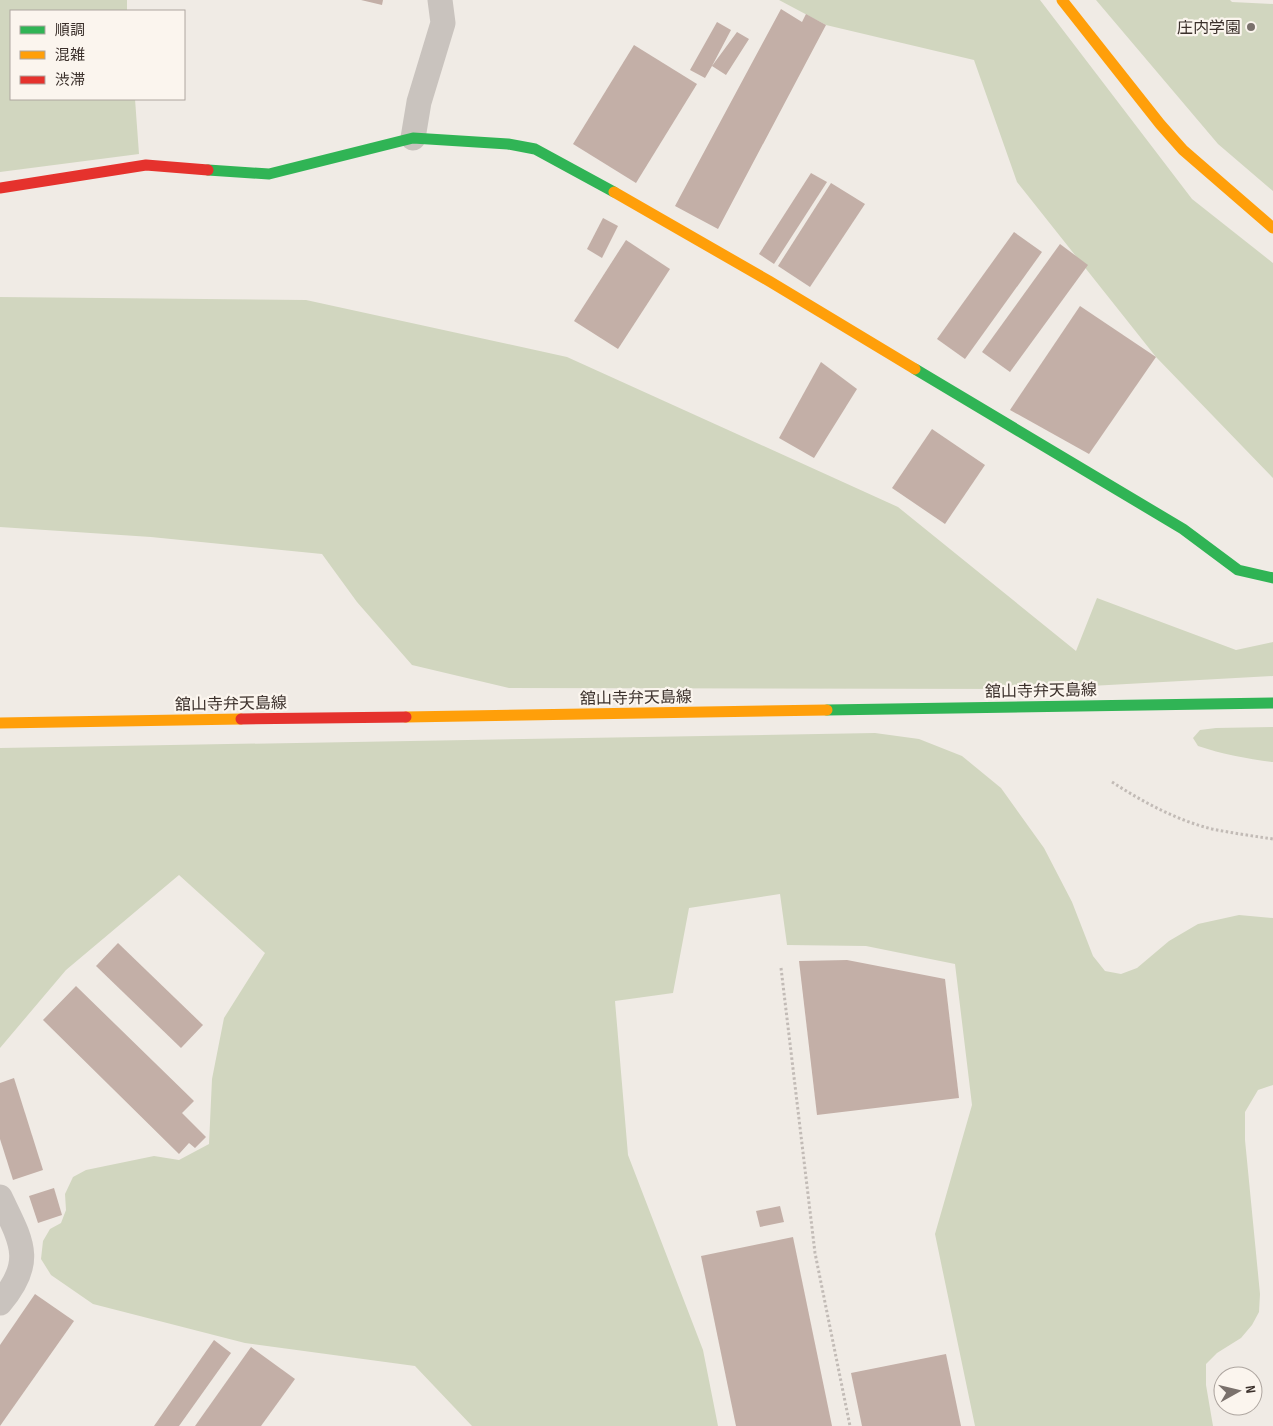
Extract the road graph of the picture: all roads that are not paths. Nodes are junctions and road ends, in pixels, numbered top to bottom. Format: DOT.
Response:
graph roads {
  1 [pos="440,0"];
  2 [pos="1062,0"];
  3 [pos="413,138"];
  4 [pos="0,188"];
  5 [pos="1273,228"];
  6 [pos="1273,578"];
  7 [pos="1273,703"];
  8 [pos="0,723"];
  9 [pos="0,1197"];
  10 [pos="0,1303"];
  1 -- 3 [label="street"];
  2 -- 5 [label="street"];
  3 -- 4 [label="street"];
  3 -- 6 [label="street"];
  7 -- 8 [label="street, 舘山寺弁天島線"];
  9 -- 10 [label="street"];
}
